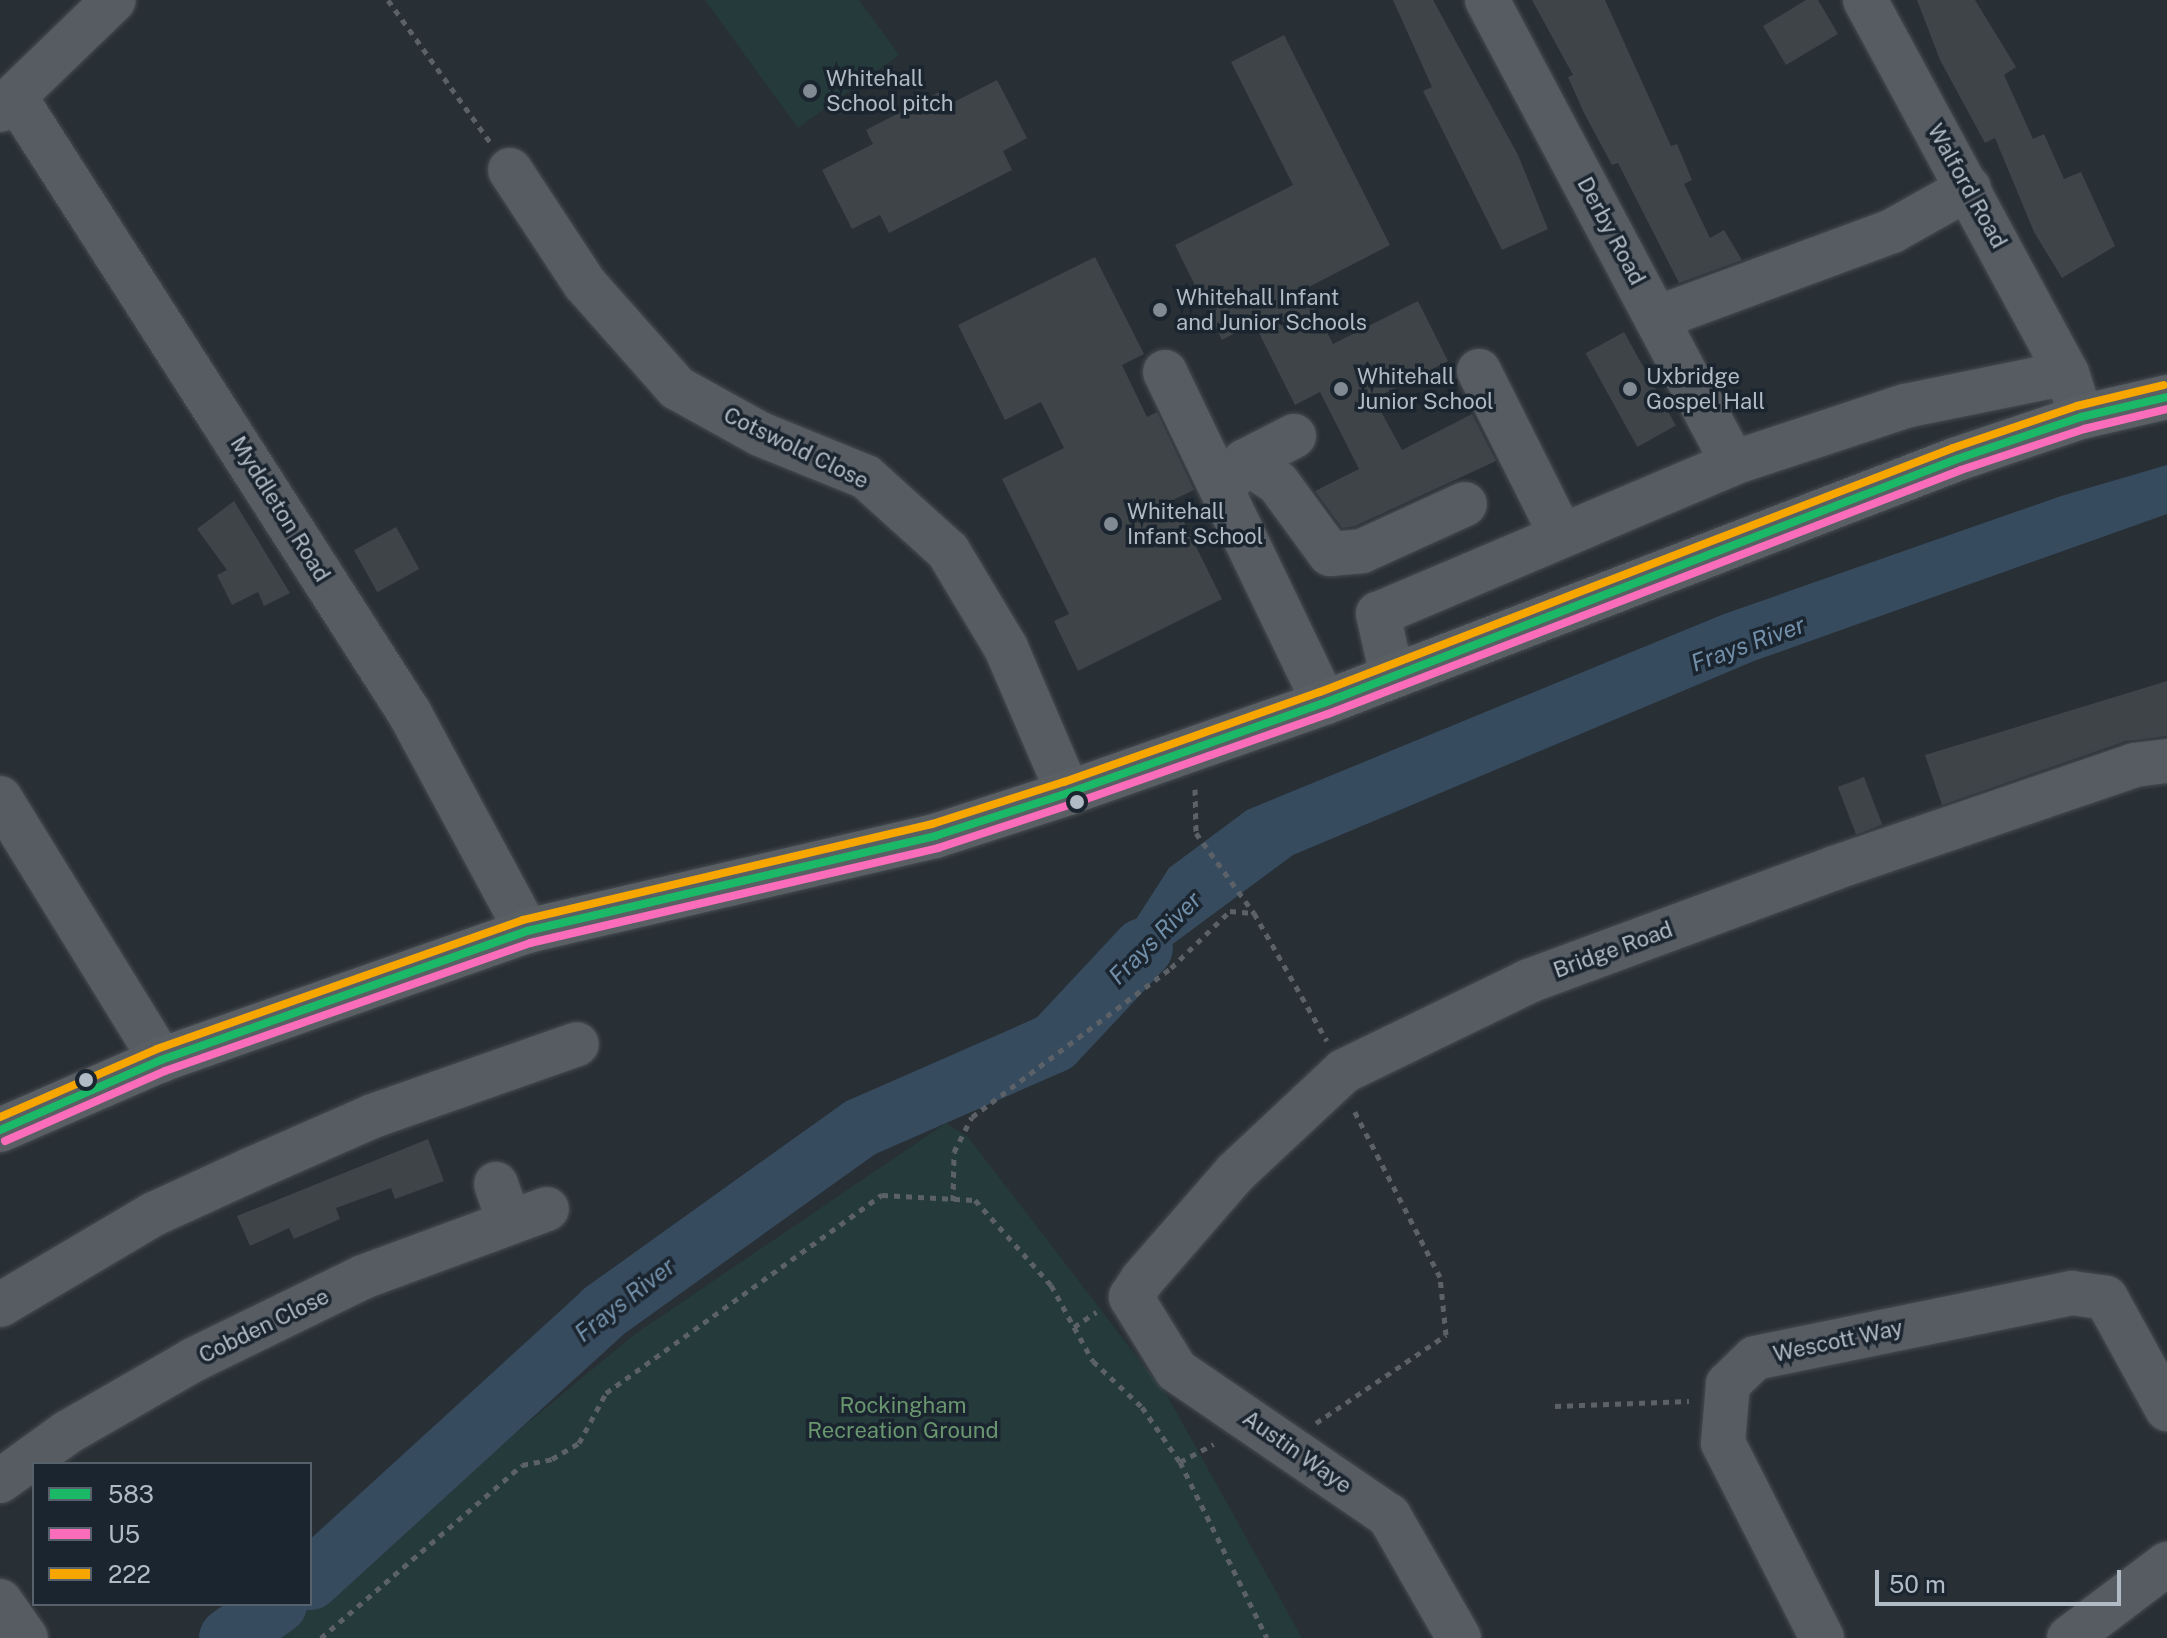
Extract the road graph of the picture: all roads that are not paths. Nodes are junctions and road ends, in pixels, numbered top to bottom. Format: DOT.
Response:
graph roads {
  1 [pos="114,0"];
  2 [pos="1487,0"];
  3 [pos="1865,0"];
  4 [pos="8,103"];
  5 [pos="510,170"];
  6 [pos="1969,188"];
  7 [pos="1657,318"];
  8 [pos="1479,371"];
  9 [pos="1165,372"];
  10 [pos="2067,373"];
  11 [pos="2167,397"];
  12 [pos="2081,417"];
  13 [pos="1294,436"];
  14 [pos="1245,461"];
  15 [pos="1733,463"];
  16 [pos="1228,502"];
  17 [pos="1465,504"];
  18 [pos="1561,535"];
  19 [pos="1392,676"];
  20 [pos="1324,703"];
  21 [pos="2167,761"];
  22 [pos="1068,793"];
  23 [pos="0,798"];
  24 [pos="527,931"];
  25 [pos="577,1044"];
  26 [pos="161,1060"];
  27 [pos="0,1130"];
  28 [pos="517,1205"];
  29 [pos="1142,1280"];
  30 [pos="0,1305"];
  31 [pos="2167,1409"];
  32 [pos="0,1481"];
  33 [pos="2165,1571"];
  34 [pos="1459,1638"];
  35 [pos="1822,1638"];
  36 [pos="2069,1638"];
  1 -- 4 [label="street"];
  2 -- 7 [label="street, Derby Road"];
  3 -- 6 [label="street, Walford Road"];
  4 -- 24 [label="street, Myddleton Road"];
  5 -- 22 [label="street, Cotswold Close"];
  6 -- 7 [label="street"];
  6 -- 10 [label="street, Walford Road"];
  7 -- 15 [label="street, Derby Road"];
  8 -- 18 [label="street"];
  9 -- 16 [label="street"];
  10 -- 12 [label="street, Walford Road"];
  10 -- 15 [label="street"];
  11 -- 12 [label="main road"];
  12 -- 19 [label="main road"];
  13 -- 14 [label="street"];
  14 -- 16 [label="street"];
  14 -- 17 [label="street"];
  15 -- 18 [label="street"];
  16 -- 20 [label="street"];
  18 -- 19 [label="street"];
  19 -- 20 [label="main road"];
  20 -- 22 [label="main road"];
  21 -- 29 [label="street, Bridge Road"];
  22 -- 24 [label="main road"];
  23 -- 26 [label="street"];
  24 -- 26 [label="main road"];
  25 -- 30 [label="street"];
  26 -- 27 [label="main road"];
  28 -- 32 [label="street, Cobden Close"];
  29 -- 34 [label="street, Austin Waye"];
  31 -- 35 [label="street, Wescott Way"];
  33 -- 36 [label="street"];
}
